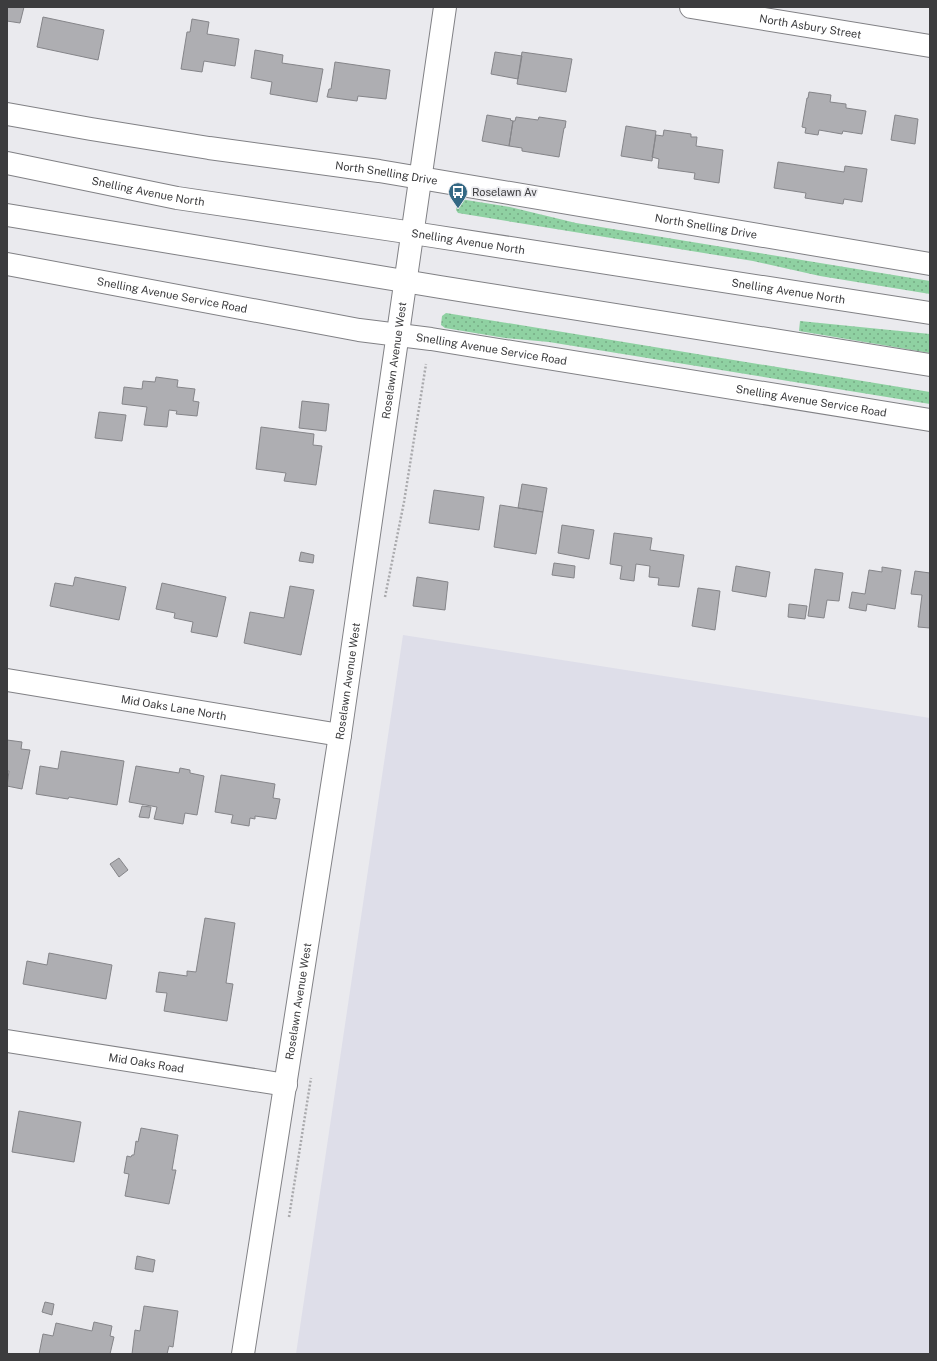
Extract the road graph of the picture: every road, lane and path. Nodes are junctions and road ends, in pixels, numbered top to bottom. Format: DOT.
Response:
graph roads {
  1 [pos="445,7"];
  2 [pos="691,7"];
  3 [pos="930,46"];
  4 [pos="7,114"];
  5 [pos="7,163"];
  6 [pos="420,178"];
  7 [pos="7,215"];
  8 [pos="412,233"];
  9 [pos="7,264"];
  10 [pos="930,264"];
  11 [pos="405,281"];
  12 [pos="930,313"];
  13 [pos="398,334"];
  14 [pos="930,365"];
  15 [pos="930,420"];
  16 [pos="7,680"];
  17 [pos="340,735"];
  18 [pos="7,1041"];
  19 [pos="286,1085"];
  20 [pos="243,1354"];
  1 -- 6 [label="street, Roselawn Avenue West"];
  2 -- 3 [label="street, North Asbury Street"];
  4 -- 6 [label="street, North Snelling Drive"];
  5 -- 8 [label="street, Snelling Avenue North"];
  6 -- 8 [label="street, Roselawn Avenue West"];
  6 -- 10 [label="street, North Snelling Drive"];
  7 -- 11 [label="street"];
  8 -- 11 [label="street, Roselawn Avenue West"];
  8 -- 12 [label="street, Snelling Avenue North"];
  9 -- 13 [label="street, Snelling Avenue Service Road"];
  11 -- 13 [label="street, Roselawn Avenue West"];
  11 -- 14 [label="street"];
  13 -- 15 [label="street, Snelling Avenue Service Road"];
  13 -- 17 [label="street, Roselawn Avenue West"];
  16 -- 17 [label="street, Mid Oaks Lane North"];
  17 -- 19 [label="street, Roselawn Avenue West"];
  18 -- 19 [label="street, Mid Oaks Road"];
  19 -- 20 [label="street, Roselawn Avenue West"];
}
